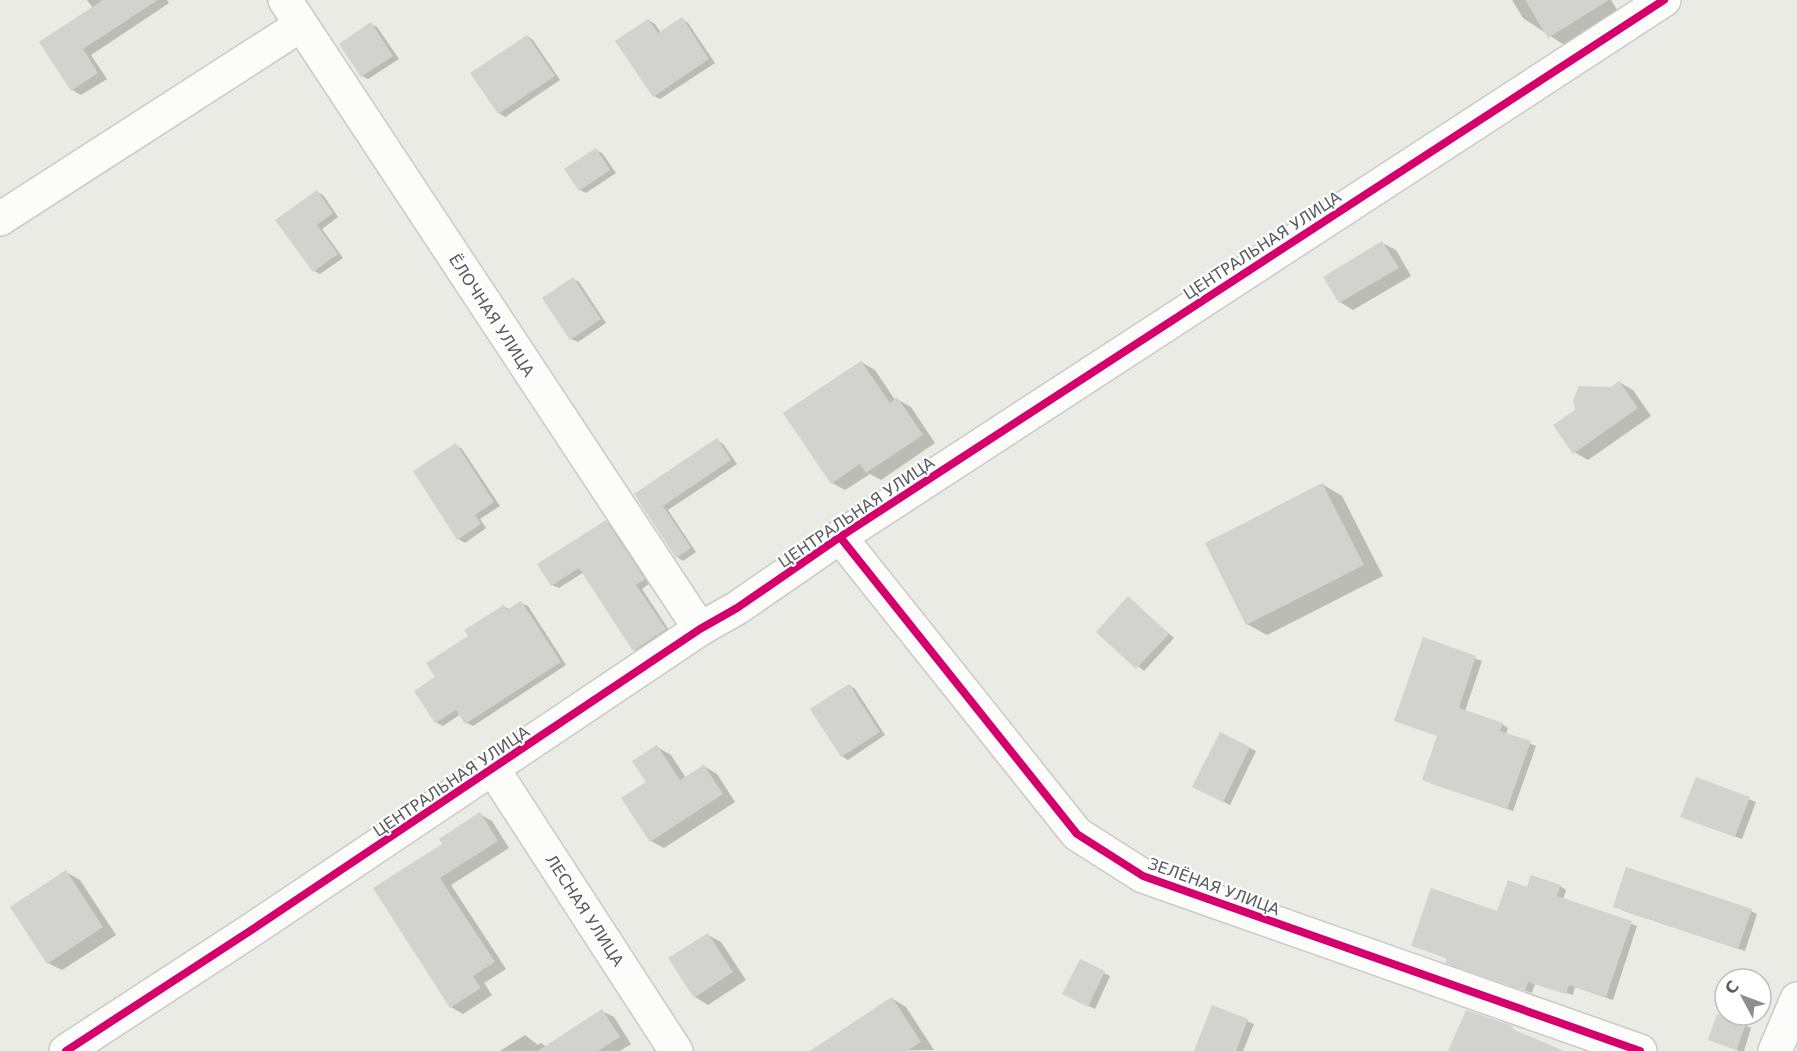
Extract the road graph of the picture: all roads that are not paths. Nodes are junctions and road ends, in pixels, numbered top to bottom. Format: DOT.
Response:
graph roads {
  1 [pos="1664,0"];
  2 [pos="293,13"];
  3 [pos="0,219"];
  4 [pos="840,537"];
  5 [pos="700,629"];
  6 [pos="493,770"];
  7 [pos="1797,999"];
  8 [pos="66,1051"];
  9 [pos="676,1051"];
  10 [pos="1640,1051"];
  11 [pos="1775,1051"];
  1 -- 4 [label="street, ЦЕНТРАЛЬНАЯ УЛИЦА"];
  2 -- 3 [label="street"];
  2 -- 5 [label="street, ЁЛОЧНАЯ УЛИЦА"];
  4 -- 5 [label="street, ЦЕНТРАЛЬНАЯ УЛИЦА"];
  4 -- 10 [label="street, ЗЕЛЁНАЯ УЛИЦА"];
  5 -- 6 [label="street, ЦЕНТРАЛЬНАЯ УЛИЦА"];
  6 -- 8 [label="street, ЦЕНТРАЛЬНАЯ УЛИЦА"];
  6 -- 9 [label="street, ЛЕСНАЯ УЛИЦА"];
  7 -- 11 [label="street"];
}
